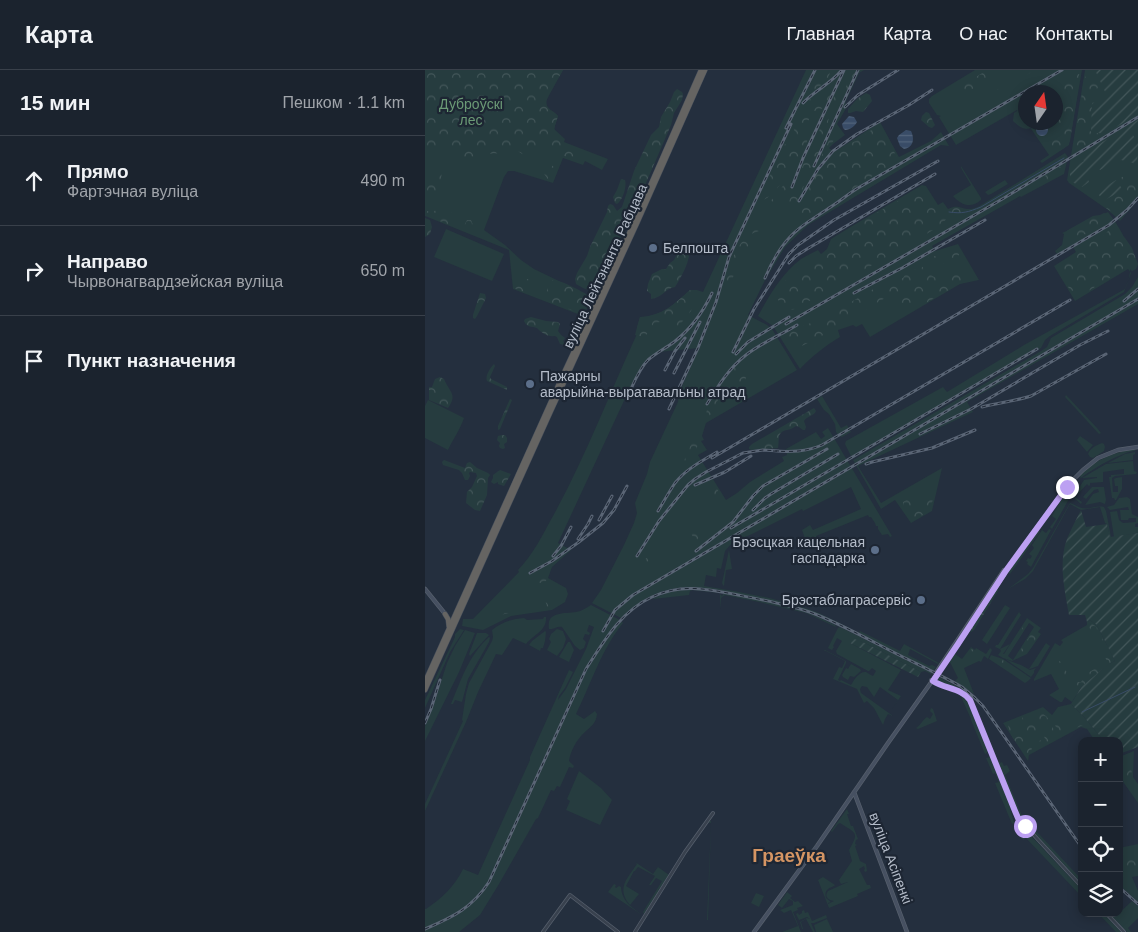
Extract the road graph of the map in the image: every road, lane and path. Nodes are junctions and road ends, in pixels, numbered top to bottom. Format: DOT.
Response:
graph roads {
  1 [pos="703,70"];
  2 [pos="1138,446"];
  3 [pos="425,589"];
  4 [pos="456,612"];
  5 [pos="445,614"];
  6 [pos="453,624"];
  7 [pos="448,629"];
  8 [pos="425,682"];
  9 [pos="931,682"];
  10 [pos="425,690"];
  11 [pos="854,791"];
  12 [pos="713,813"];
  13 [pos="1078,883"];
  14 [pos="1110,917"];
  15 [pos="543,932"];
  16 [pos="618,932"];
  17 [pos="635,932"];
  18 [pos="753,932"];
  19 [pos="907,932"];
  20 [pos="1124,932"];
  1 -- 4 [label="highway, вуліца Лейтэнанта Рабцава"];
  1 -- 6 [label="highway, вуліца Лейтэнанта Рабцава"];
  2 -- 9 [label="main road"];
  3 -- 5 [label="main road"];
  4 -- 5 [label="highway"];
  4 -- 6 [label="highway, вуліца Лейтэнанта Рабцава"];
  5 -- 6 [label="main road"];
  5 -- 7 [label="highway"];
  6 -- 7 [label="highway, вуліца Лейтэнанта Рабцава"];
  6 -- 10 [label="highway, вуліца Лейтэнанта Рабцава"];
  7 -- 8 [label="highway, вуліца Лейтэнанта Рабцава"];
  9 -- 11 [label="main road"];
  9 -- 13 [label="street"];
  11 -- 18 [label="main road"];
  11 -- 19 [label="main road, вуліца Асіпенкі"];
  12 -- 17 [label="street"];
  14 -- 20 [label="street"];
  15 -- 16 [label="street"];
}
